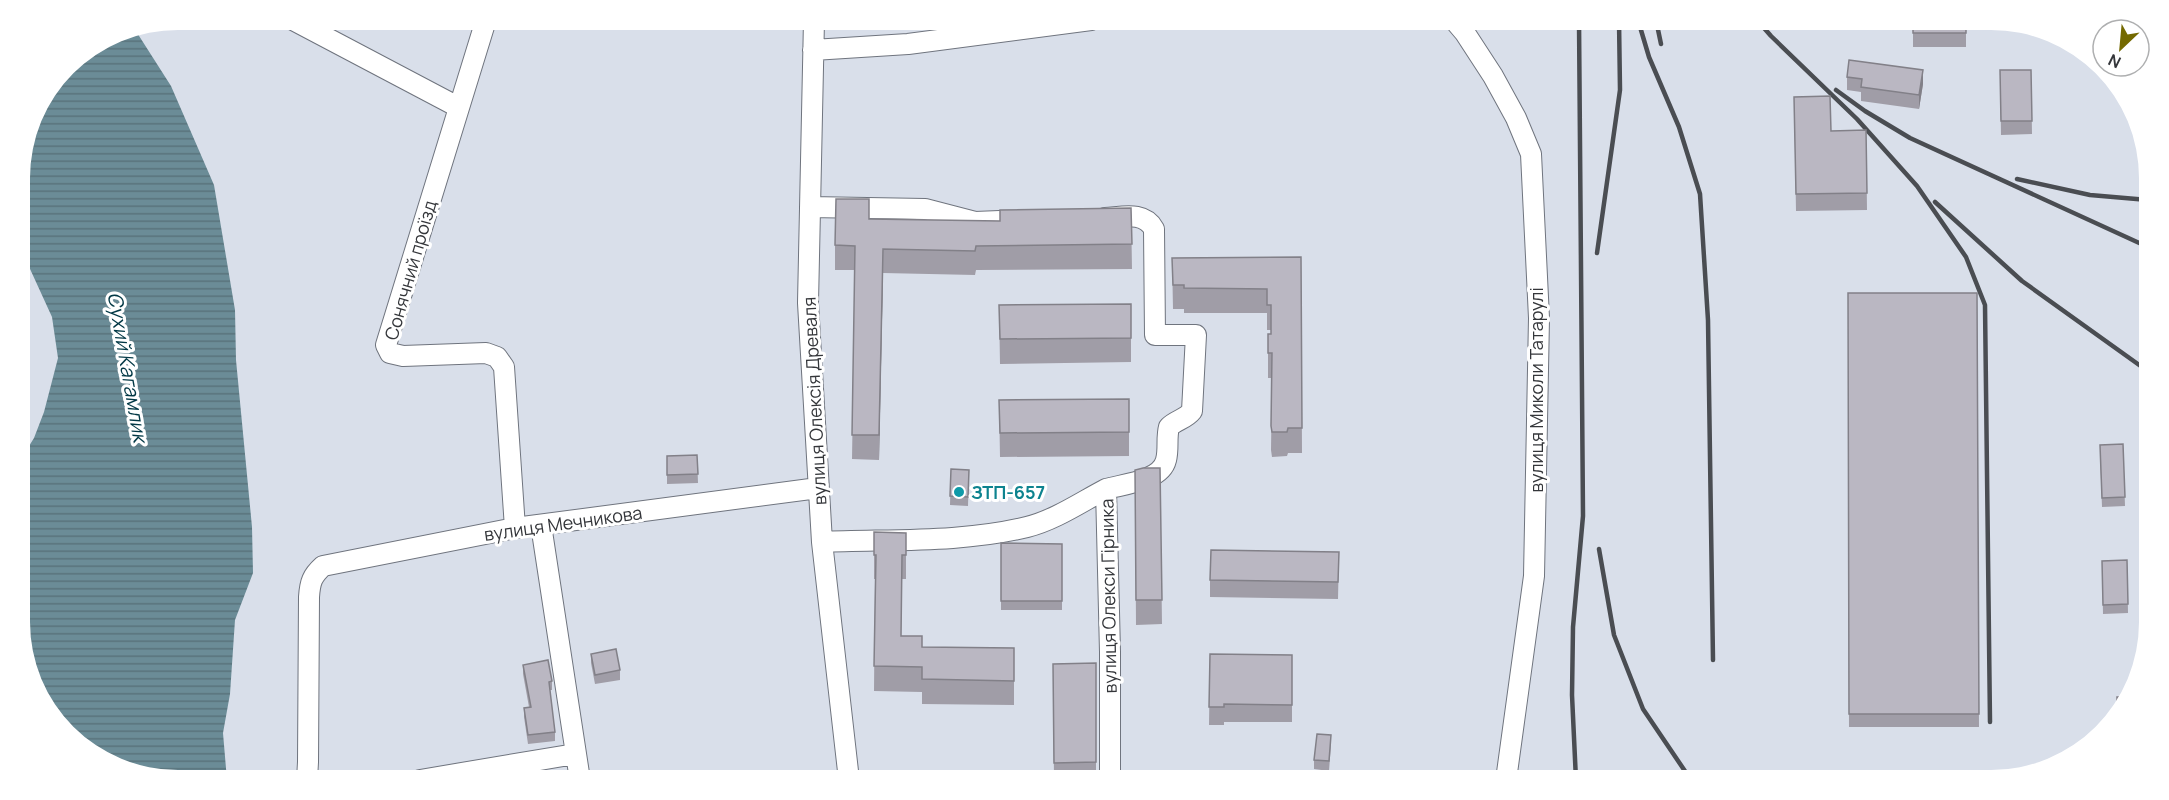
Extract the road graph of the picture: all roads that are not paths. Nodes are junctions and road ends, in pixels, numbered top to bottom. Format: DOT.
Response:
graph roads {
  1 [pos="312,30"];
  2 [pos="483,30"];
  3 [pos="814,30"];
  4 [pos="1015,30"];
  5 [pos="1461,30"];
  6 [pos="813,50"];
  7 [pos="458,107"];
  8 [pos="810,207"];
  9 [pos="1082,219"];
  10 [pos="1047,220"];
  11 [pos="818,488"];
  12 [pos="1106,489"];
  13 [pos="541,525"];
  14 [pos="515,528"];
  15 [pos="822,542"];
  16 [pos="575,754"];
  17 [pos="308,770"];
  18 [pos="480,770"];
  19 [pos="578,770"];
  20 [pos="848,770"];
  21 [pos="1110,770"];
  22 [pos="1507,770"];
  1 -- 7 [label="street"];
  2 -- 7 [label="street, Сонячний проїзд"];
  3 -- 6 [label="street, вулиця Олексія Древаля"];
  4 -- 6 [label="street"];
  5 -- 22 [label="street, вулиця Миколи Татарулі"];
  6 -- 8 [label="street, вулиця Олексія Древаля"];
  7 -- 14 [label="street, Сонячний проїзд"];
  8 -- 10 [label="street"];
  8 -- 11 [label="street, вулиця Олексія Древаля"];
  9 -- 12 [label="street"];
  11 -- 13 [label="street, вулиця Мечникова"];
  11 -- 15 [label="street, вулиця Олексія Древаля"];
  12 -- 15 [label="street, вулиця Олекси Гірника"];
  12 -- 21 [label="street, вулиця Олекси Гірника"];
  13 -- 14 [label="street, вулиця Мечникова"];
  13 -- 16 [label="street"];
  14 -- 17 [label="street, вулиця Мечникова"];
  15 -- 20 [label="street, вулиця Олексія Древаля"];
  16 -- 18 [label="street"];
  16 -- 19 [label="street"];
}
